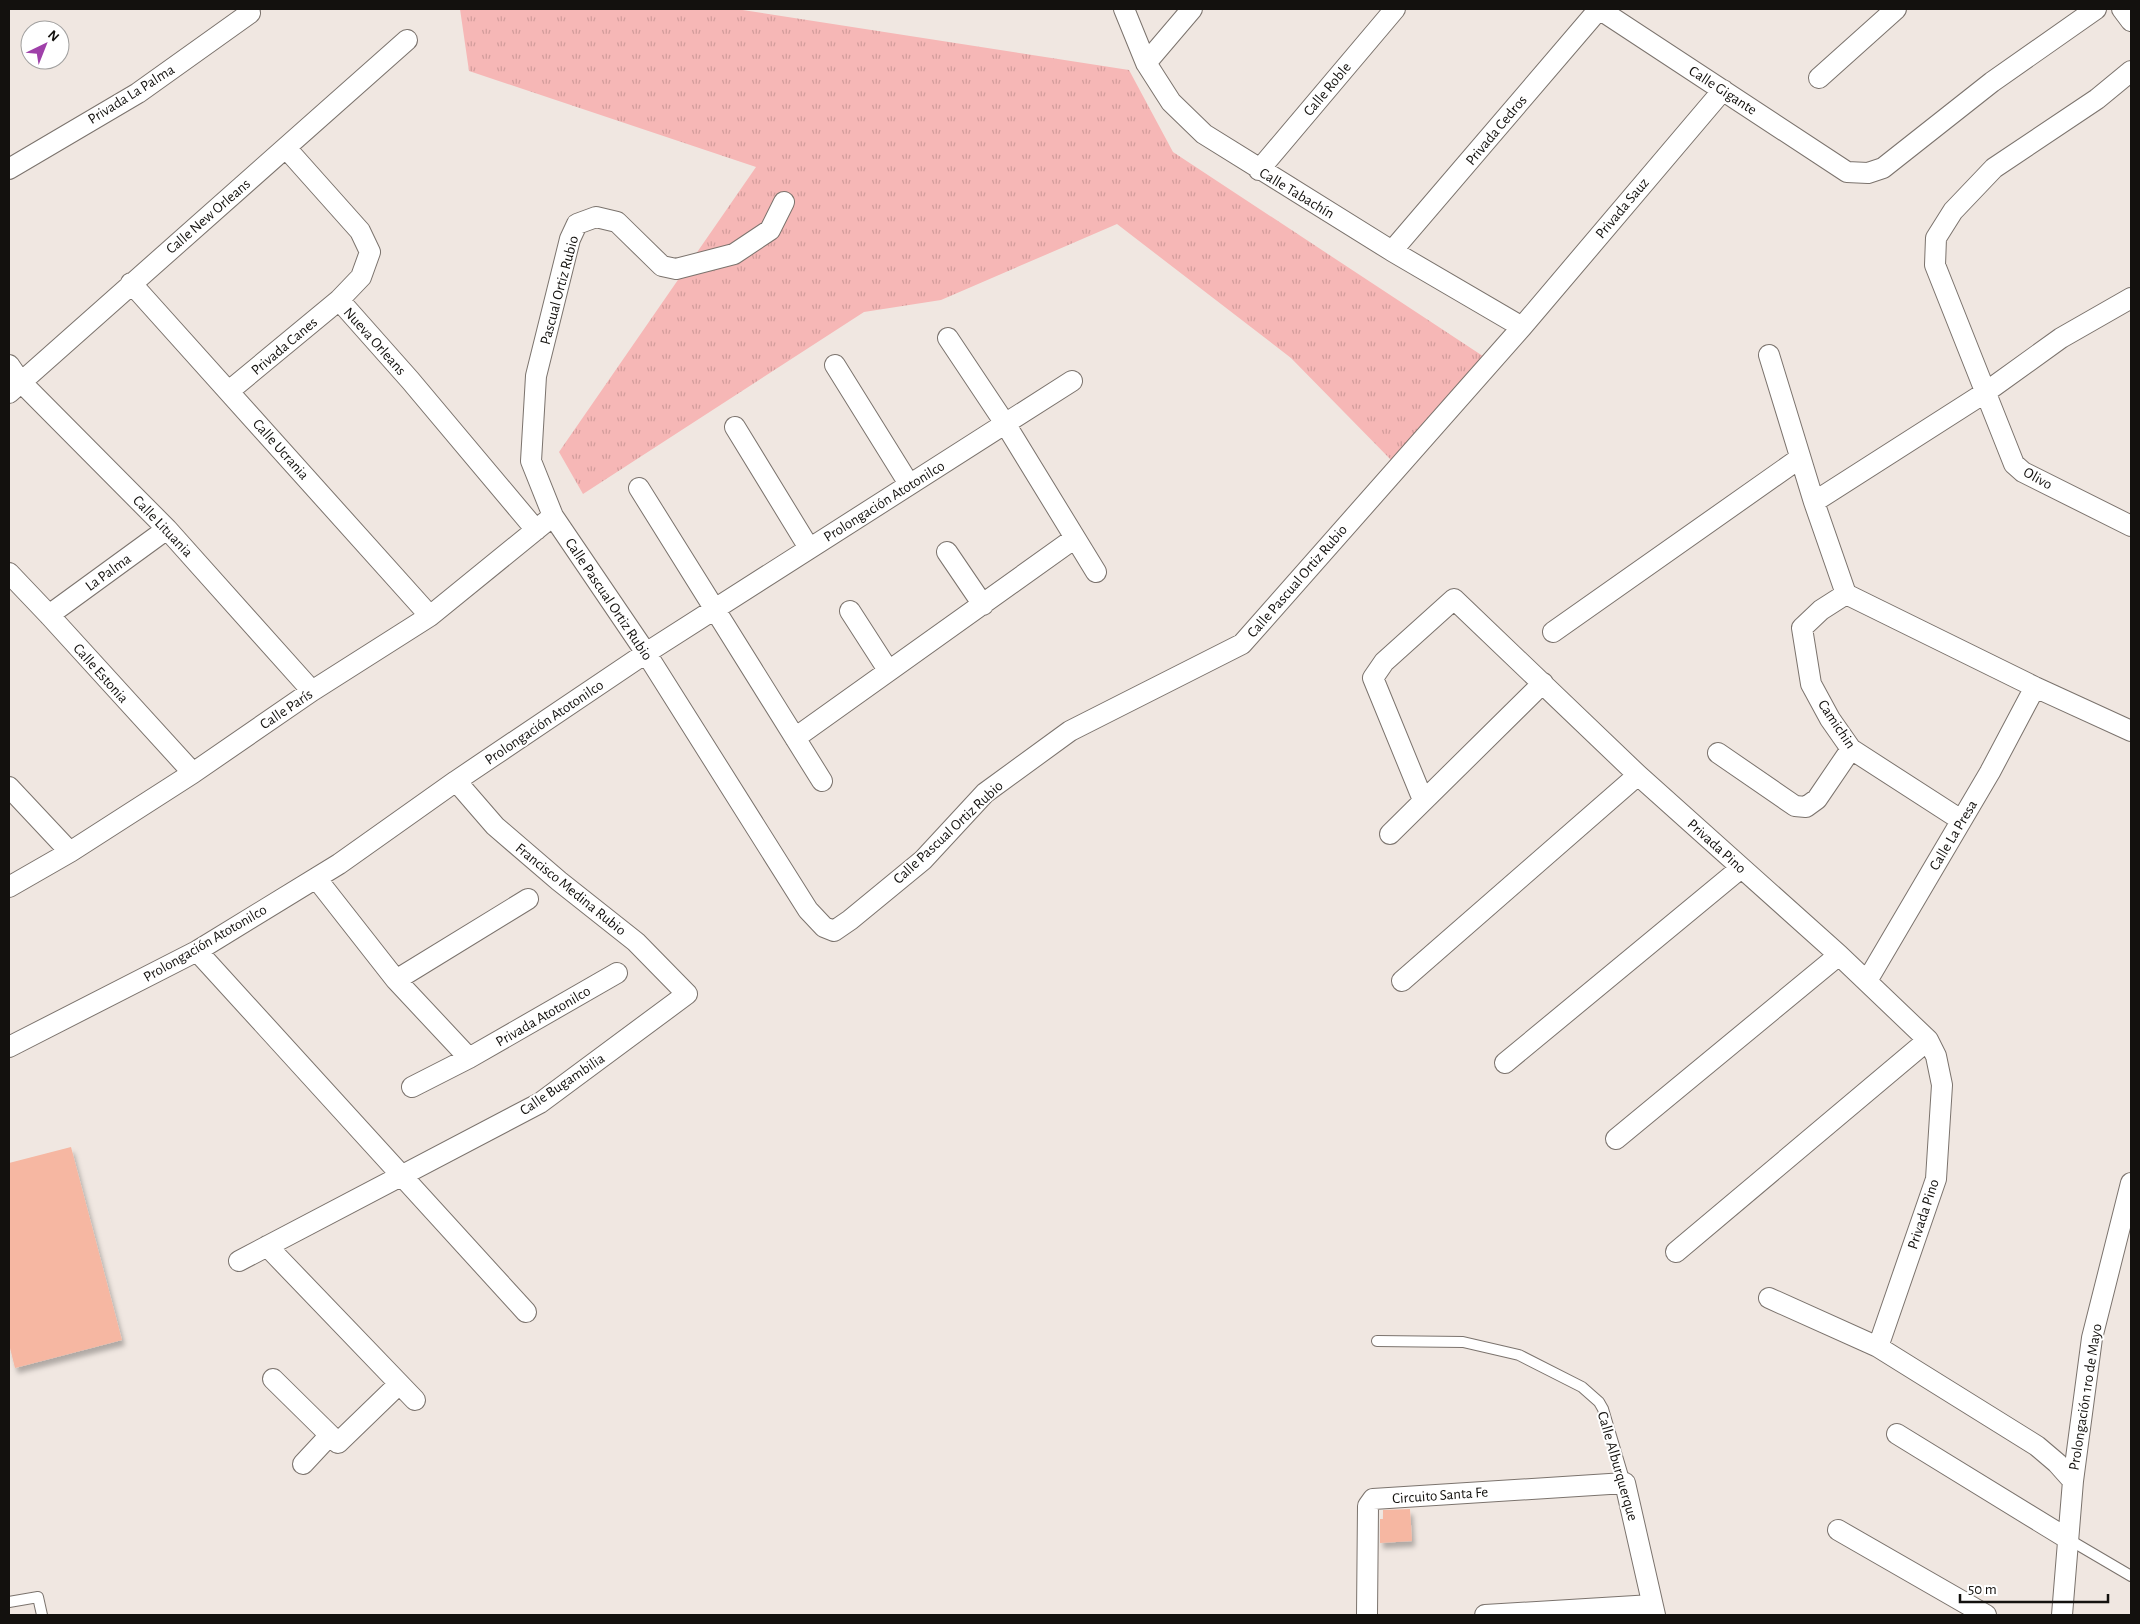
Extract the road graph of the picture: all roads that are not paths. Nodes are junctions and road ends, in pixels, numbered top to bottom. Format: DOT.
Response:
graph roads {
  1 [pos="1124,9"];
  2 [pos="1192,9"];
  3 [pos="1395,9"];
  4 [pos="1599,9"];
  5 [pos="1896,9"];
  6 [pos="2096,9"];
  7 [pos="2122,9"];
  8 [pos="250,12"];
  9 [pos="2131,21"];
  10 [pos="407,40"];
  11 [pos="1146,63"];
  12 [pos="2131,71"];
  13 [pos="1819,78"];
  14 [pos="1722,90"];
  15 [pos="286,148"];
  16 [pos="9,169"];
  17 [pos="1259,170"];
  18 [pos="784,202"];
  19 [pos="1392,251"];
  20 [pos="131,284"];
  21 [pos="2131,298"];
  22 [pos="339,300"];
  23 [pos="1522,327"];
  24 [pos="948,338"];
  25 [pos="1769,354"];
  26 [pos="835,365"];
  27 [pos="13,380"];
  28 [pos="1072,381"];
  29 [pos="229,392"];
  30 [pos="1986,392"];
  31 [pos="1006,425"];
  32 [pos="735,427"];
  33 [pos="1800,458"];
  34 [pos="909,484"];
  35 [pos="639,488"];
  36 [pos="1814,502"];
  37 [pos="554,516"];
  38 [pos="2131,526"];
  39 [pos="167,529"];
  40 [pos="536,530"];
  41 [pos="1075,538"];
  42 [pos="809,548"];
  43 [pos="947,552"];
  44 [pos="1096,572"];
  45 [pos="9,573"];
  46 [pos="1846,594"];
  47 [pos="983,605"];
  48 [pos="714,609"];
  49 [pos="850,611"];
  50 [pos="49,615"];
  51 [pos="430,616"];
  52 [pos="1553,632"];
  53 [pos="646,653"];
  54 [pos="888,670"];
  55 [pos="1543,683"];
  56 [pos="2035,687"];
  57 [pos="312,691"];
  58 [pos="2131,732"];
  59 [pos="796,738"];
  60 [pos="1851,749"];
  61 [pos="1718,753"];
  62 [pos="193,773"];
  63 [pos="1638,775"];
  64 [pos="456,781"];
  65 [pos="822,782"];
  66 [pos="9,787"];
  67 [pos="1423,800"];
  68 [pos="1961,820"];
  69 [pos="1390,834"];
  70 [pos="70,852"];
  71 [pos="1741,868"];
  72 [pos="316,878"];
  73 [pos="9,887"];
  74 [pos="528,899"];
  75 [pos="197,951"];
  76 [pos="1839,955"];
  77 [pos="617,973"];
  78 [pos="396,980"];
  79 [pos="1402,981"];
  80 [pos="1867,981"];
  81 [pos="687,994"];
  82 [pos="1928,1040"];
  83 [pos="9,1047"];
  84 [pos="470,1058"];
  85 [pos="1505,1063"];
  86 [pos="412,1087"];
  87 [pos="1616,1140"];
  88 [pos="402,1176"];
  89 [pos="2131,1183"];
  90 [pos="267,1246"];
  91 [pos="1676,1252"];
  92 [pos="239,1261"];
  93 [pos="1768,1298"];
  94 [pos="526,1312"];
  95 [pos="1377,1341"];
  96 [pos="1878,1347"];
  97 [pos="273,1379"];
  98 [pos="399,1384"];
  99 [pos="415,1400"];
  100 [pos="1897,1434"];
  101 [pos="330,1435"];
  102 [pos="303,1464"];
  103 [pos="2073,1481"];
  104 [pos="1625,1483"];
  105 [pos="1838,1530"];
  106 [pos="2068,1539"];
  107 [pos="2131,1576"];
  108 [pos="9,1602"];
  109 [pos="1653,1610"];
  110 [pos="42,1615"];
  111 [pos="1367,1615"];
  112 [pos="1485,1615"];
  113 [pos="1986,1615"];
  114 [pos="2062,1615"];
  1 -- 11 [label="street, Calle Tabachín"];
  2 -- 11 [label="street"];
  3 -- 17 [label="street, Calle Roble"];
  4 -- 14 [label="street, Calle Gigante"];
  4 -- 19 [label="street, Privada Cedros"];
  5 -- 13 [label="street"];
  6 -- 14 [label="street, Calle Gigante"];
  7 -- 9 [label="street"];
  8 -- 16 [label="street, Privada La Palma"];
  10 -- 15 [label="street, Calle New Orleans"];
  11 -- 17 [label="street, Calle Tabachín"];
  12 -- 30 [label="street, Olivo"];
  14 -- 23 [label="street, Privada Sauz"];
  15 -- 20 [label="street, Calle New Orleans"];
  15 -- 22 [label="street, Nueva Orleans"];
  17 -- 19 [label="street, Calle Tabachín"];
  18 -- 37 [label="street, Pascual Ortiz Rubio"];
  19 -- 23 [label="street, Calle Tabachín"];
  20 -- 27 [label="street, Calle New Orleans"];
  20 -- 29 [label="street, Calle Ucrania"];
  21 -- 30 [label="street"];
  22 -- 29 [label="street, Privada Canes"];
  22 -- 40 [label="street, Nueva Orleans"];
  23 -- 53 [label="street, Calle Pascual Ortiz Rubio"];
  24 -- 31 [label="street"];
  25 -- 33 [label="street"];
  26 -- 34 [label="street"];
  27 -- 39 [label="street, Calle Lituania"];
  28 -- 31 [label="street, Prolongación Atotonilco"];
  29 -- 51 [label="street, Calle Ucrania"];
  30 -- 36 [label="street"];
  30 -- 38 [label="street, Olivo"];
  31 -- 34 [label="street, Prolongación Atotonilco"];
  31 -- 41 [label="street"];
  32 -- 42 [label="street"];
  33 -- 36 [label="street"];
  33 -- 52 [label="street"];
  34 -- 42 [label="street, Prolongación Atotonilco"];
  35 -- 48 [label="street"];
  36 -- 46 [label="street"];
  37 -- 40 [label="street, Calle París"];
  37 -- 53 [label="street, Calle Pascual Ortiz Rubio"];
  39 -- 50 [label="street, La Palma"];
  39 -- 57 [label="street, Calle Lituania"];
  40 -- 51 [label="street, Calle París"];
  41 -- 44 [label="street"];
  41 -- 47 [label="street"];
  42 -- 48 [label="street, Prolongación Atotonilco"];
  43 -- 47 [label="street"];
  45 -- 50 [label="street, Calle Estonia"];
  46 -- 56 [label="street"];
  46 -- 60 [label="street, Camichin"];
  47 -- 54 [label="street"];
  48 -- 53 [label="street, Prolongación Atotonilco"];
  48 -- 59 [label="street"];
  49 -- 54 [label="street"];
  50 -- 62 [label="street, Calle Estonia"];
  51 -- 57 [label="street, Calle París"];
  53 -- 64 [label="street, Prolongación Atotonilco"];
  54 -- 59 [label="street"];
  55 -- 63 [label="street, Privada Pino"];
  55 -- 67 [label="street"];
  55 -- 67 [label="street, Privada Pino"];
  56 -- 58 [label="street"];
  56 -- 68 [label="street, Calle La Presa"];
  57 -- 62 [label="street, Calle París"];
  59 -- 65 [label="street"];
  60 -- 61 [label="street"];
  60 -- 68 [label="street, Camichin"];
  62 -- 70 [label="street, Calle París"];
  63 -- 71 [label="street, Privada Pino"];
  63 -- 79 [label="street"];
  64 -- 72 [label="street, Prolongación Atotonilco"];
  64 -- 81 [label="street, Francisco Medina Rubio"];
  66 -- 70 [label="street"];
  67 -- 69 [label="street"];
  68 -- 80 [label="street, Calle La Presa"];
  70 -- 73 [label="street, Calle París"];
  71 -- 76 [label="street, Privada Pino"];
  71 -- 85 [label="street"];
  72 -- 75 [label="street, Prolongación Atotonilco"];
  72 -- 78 [label="street"];
  74 -- 78 [label="street"];
  75 -- 83 [label="street, Prolongación Atotonilco"];
  75 -- 88 [label="street"];
  76 -- 80 [label="street, Privada Pino"];
  76 -- 87 [label="street"];
  77 -- 84 [label="street, Privada Atotonilco"];
  78 -- 84 [label="street"];
  80 -- 82 [label="street, Privada Pino"];
  81 -- 88 [label="street, Calle Bugambilia"];
  82 -- 91 [label="street"];
  82 -- 96 [label="street, Privada Pino"];
  84 -- 86 [label="street, Privada Atotonilco"];
  88 -- 90 [label="street, Calle Bugambilia"];
  88 -- 94 [label="street"];
  89 -- 103 [label="street, Prolongación 1ro de Mayo"];
  90 -- 92 [label="street, Calle Bugambilia"];
  90 -- 98 [label="street"];
  93 -- 96 [label="street"];
  95 -- 104 [label="lane, Calle Alburquerque"];
  96 -- 103 [label="street"];
  97 -- 101 [label="street"];
  98 -- 99 [label="street"];
  98 -- 101 [label="street"];
  100 -- 106 [label="street"];
  101 -- 102 [label="street"];
  103 -- 106 [label="street, Prolongación 1ro de Mayo"];
  104 -- 109 [label="street, Calle Alburquerque"];
  104 -- 111 [label="street, Circuito Santa Fe"];
  105 -- 113 [label="street"];
  106 -- 107 [label="lane"];
  106 -- 114 [label="street, Prolongación 1ro de Mayo"];
  108 -- 110 [label="lane"];
  109 -- 112 [label="street"];
}
